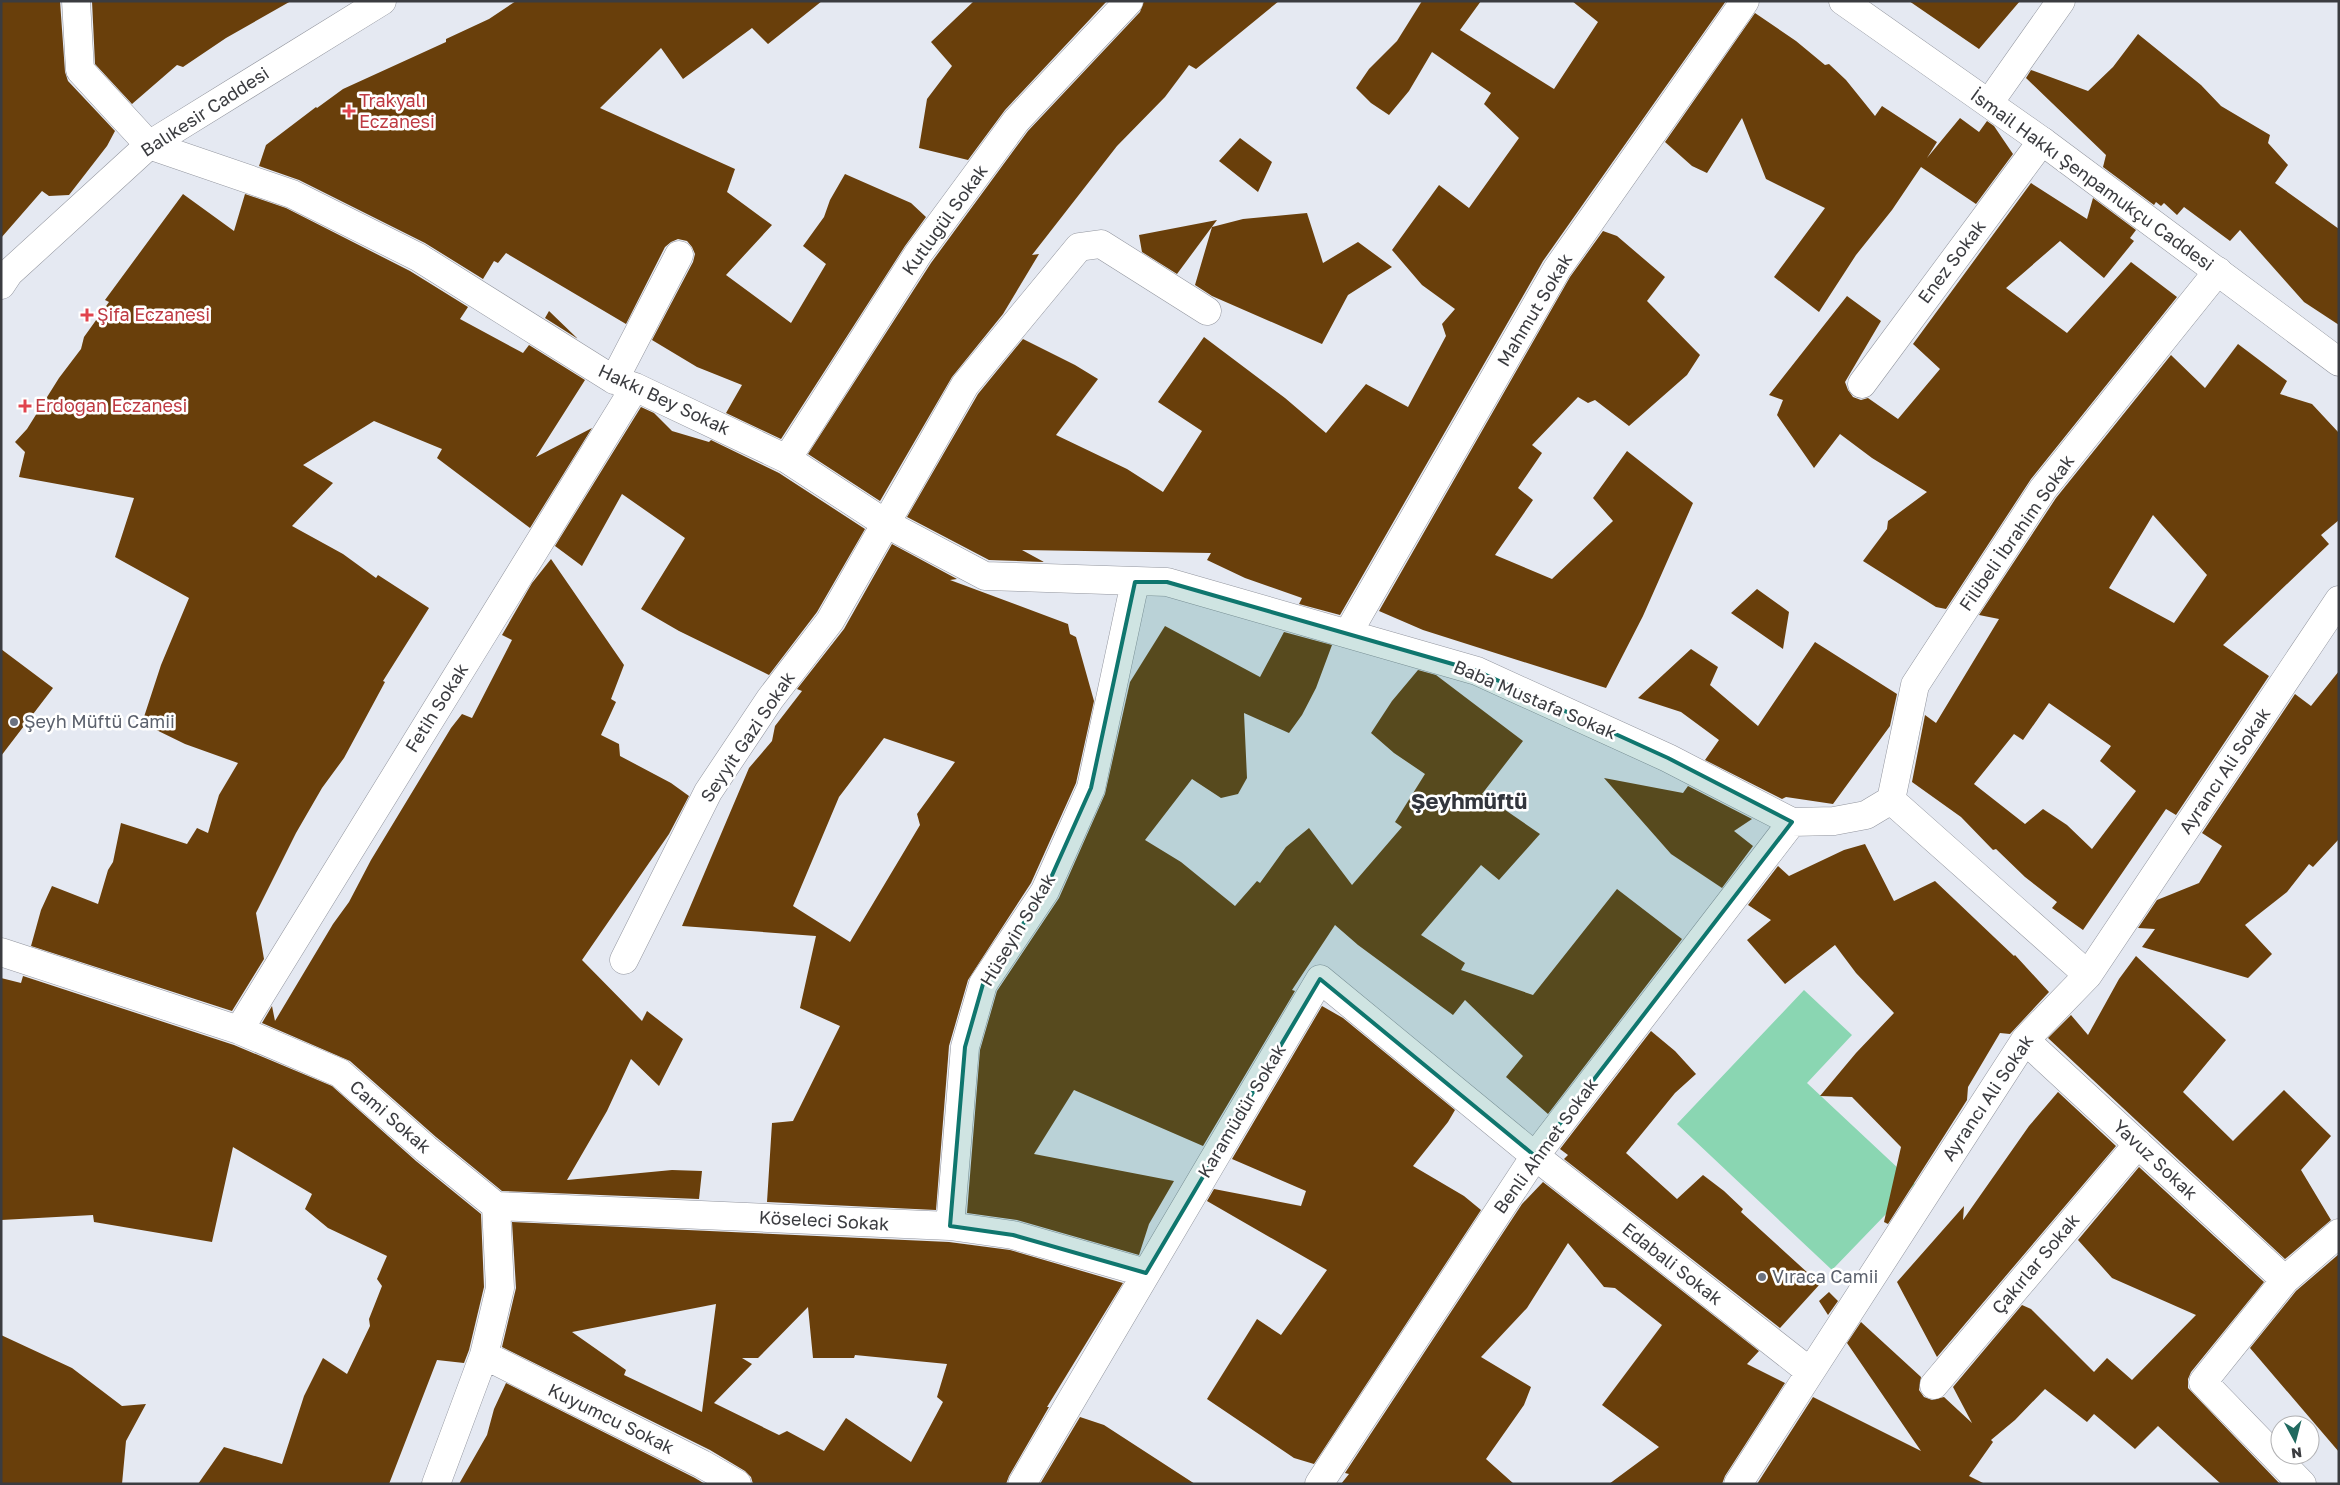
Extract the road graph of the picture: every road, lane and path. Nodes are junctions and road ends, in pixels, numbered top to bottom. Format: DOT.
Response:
graph roads {
  1 [pos="76,1"];
  2 [pos="382,1"];
  3 [pos="1129,1"];
  4 [pos="1745,1"];
  5 [pos="1843,1"];
  6 [pos="2061,1"];
  7 [pos="1989,103"];
  8 [pos="2042,141"];
  9 [pos="150,145"];
  10 [pos="679,256"];
  11 [pos="2218,271"];
  12 [pos="1,285"];
  13 [pos="1207,311"];
  14 [pos="2339,362"];
  15 [pos="625,383"];
  16 [pos="1862,384"];
  17 [pos="787,458"];
  18 [pos="884,522"];
  19 [pos="1135,582"];
  20 [pos="2339,600"];
  21 [pos="1348,633"];
  22 [pos="1891,800"];
  23 [pos="1792,822"];
  24 [pos="1,952"];
  25 [pos="624,960"];
  26 [pos="2088,975"];
  27 [pos="239,1030"];
  28 [pos="2025,1040"];
  29 [pos="2138,1144"];
  30 [pos="1535,1156"];
  31 [pos="496,1206"];
  32 [pos="950,1226"];
  33 [pos="2339,1233"];
  34 [pos="1146,1273"];
  35 [pos="2285,1280"];
  36 [pos="484,1355"];
  37 [pos="1809,1371"];
  38 [pos="1934,1385"];
  39 [pos="436,1484"];
  40 [pos="737,1484"];
  41 [pos="1022,1484"];
  42 [pos="1319,1484"];
  43 [pos="1738,1484"];
  44 [pos="2302,1484"];
  1 -- 9 [label="street"];
  2 -- 9 [label="street, Balıkesir Caddesi"];
  3 -- 17 [label="street, Kutlugül Sokak"];
  4 -- 21 [label="street, Mahmut Sokak"];
  5 -- 7 [label="street, İsmail Hakkı Şenpamukçu Caddesi"];
  6 -- 7 [label="street"];
  7 -- 8 [label="street, İsmail Hakkı Şenpamukçu Caddesi"];
  8 -- 11 [label="street, İsmail Hakkı Şenpamukçu Caddesi"];
  8 -- 16 [label="street, Enez Sokak"];
  9 -- 12 [label="street, Balıkesir Caddesi"];
  9 -- 15 [label="street, Hakkı Bey Sokak"];
  10 -- 15 [label="street, Fetih Sokak"];
  11 -- 14 [label="street, İsmail Hakkı Şenpamukçu Caddesi"];
  11 -- 22 [label="street, Filibeli İbrahim Sokak"];
  13 -- 18 [label="street, Seyyit Gazi Sokak"];
  15 -- 17 [label="street, Hakkı Bey Sokak"];
  15 -- 27 [label="street, Fetih Sokak"];
  17 -- 18 [label="street, Hakkı Bey Sokak"];
  18 -- 19 [label="street, Hakkı Bey Sokak"];
  18 -- 25 [label="street, Seyyit Gazi Sokak"];
  19 -- 21 [label="street, Baba Mustafa Sokak"];
  19 -- 32 [label="street, Hüseyin Sokak"];
  20 -- 26 [label="street, Ayrancı Ali Sokak"];
  21 -- 23 [label="street, Baba Mustafa Sokak"];
  22 -- 23 [label="street, Baba Mustafa Sokak"];
  22 -- 26 [label="street"];
  23 -- 30 [label="street, Benli Ahmet Sokak"];
  24 -- 27 [label="street, Cami Sokak"];
  26 -- 28 [label="street, Ayrancı Ali Sokak"];
  27 -- 31 [label="street, Cami Sokak"];
  28 -- 29 [label="street, Yavuz Sokak"];
  28 -- 37 [label="street, Ayrancı Ali Sokak"];
  29 -- 35 [label="street, Yavuz Sokak"];
  29 -- 38 [label="street, Çakırlar Sokak"];
  30 -- 34 [label="street, Karamüdür Sokak"];
  30 -- 37 [label="street, Edabali Sokak"];
  30 -- 42 [label="street, Benli Ahmet Sokak"];
  31 -- 32 [label="street, Köseleci Sokak"];
  31 -- 36 [label="street"];
  32 -- 34 [label="street, Köseleci Sokak"];
  33 -- 35 [label="street"];
  34 -- 41 [label="street, Karamüdür Sokak"];
  35 -- 44 [label="street"];
  36 -- 39 [label="street"];
  36 -- 40 [label="street, Kuyumcu Sokak"];
  37 -- 43 [label="street, Ayrancı Ali Sokak"];
}
